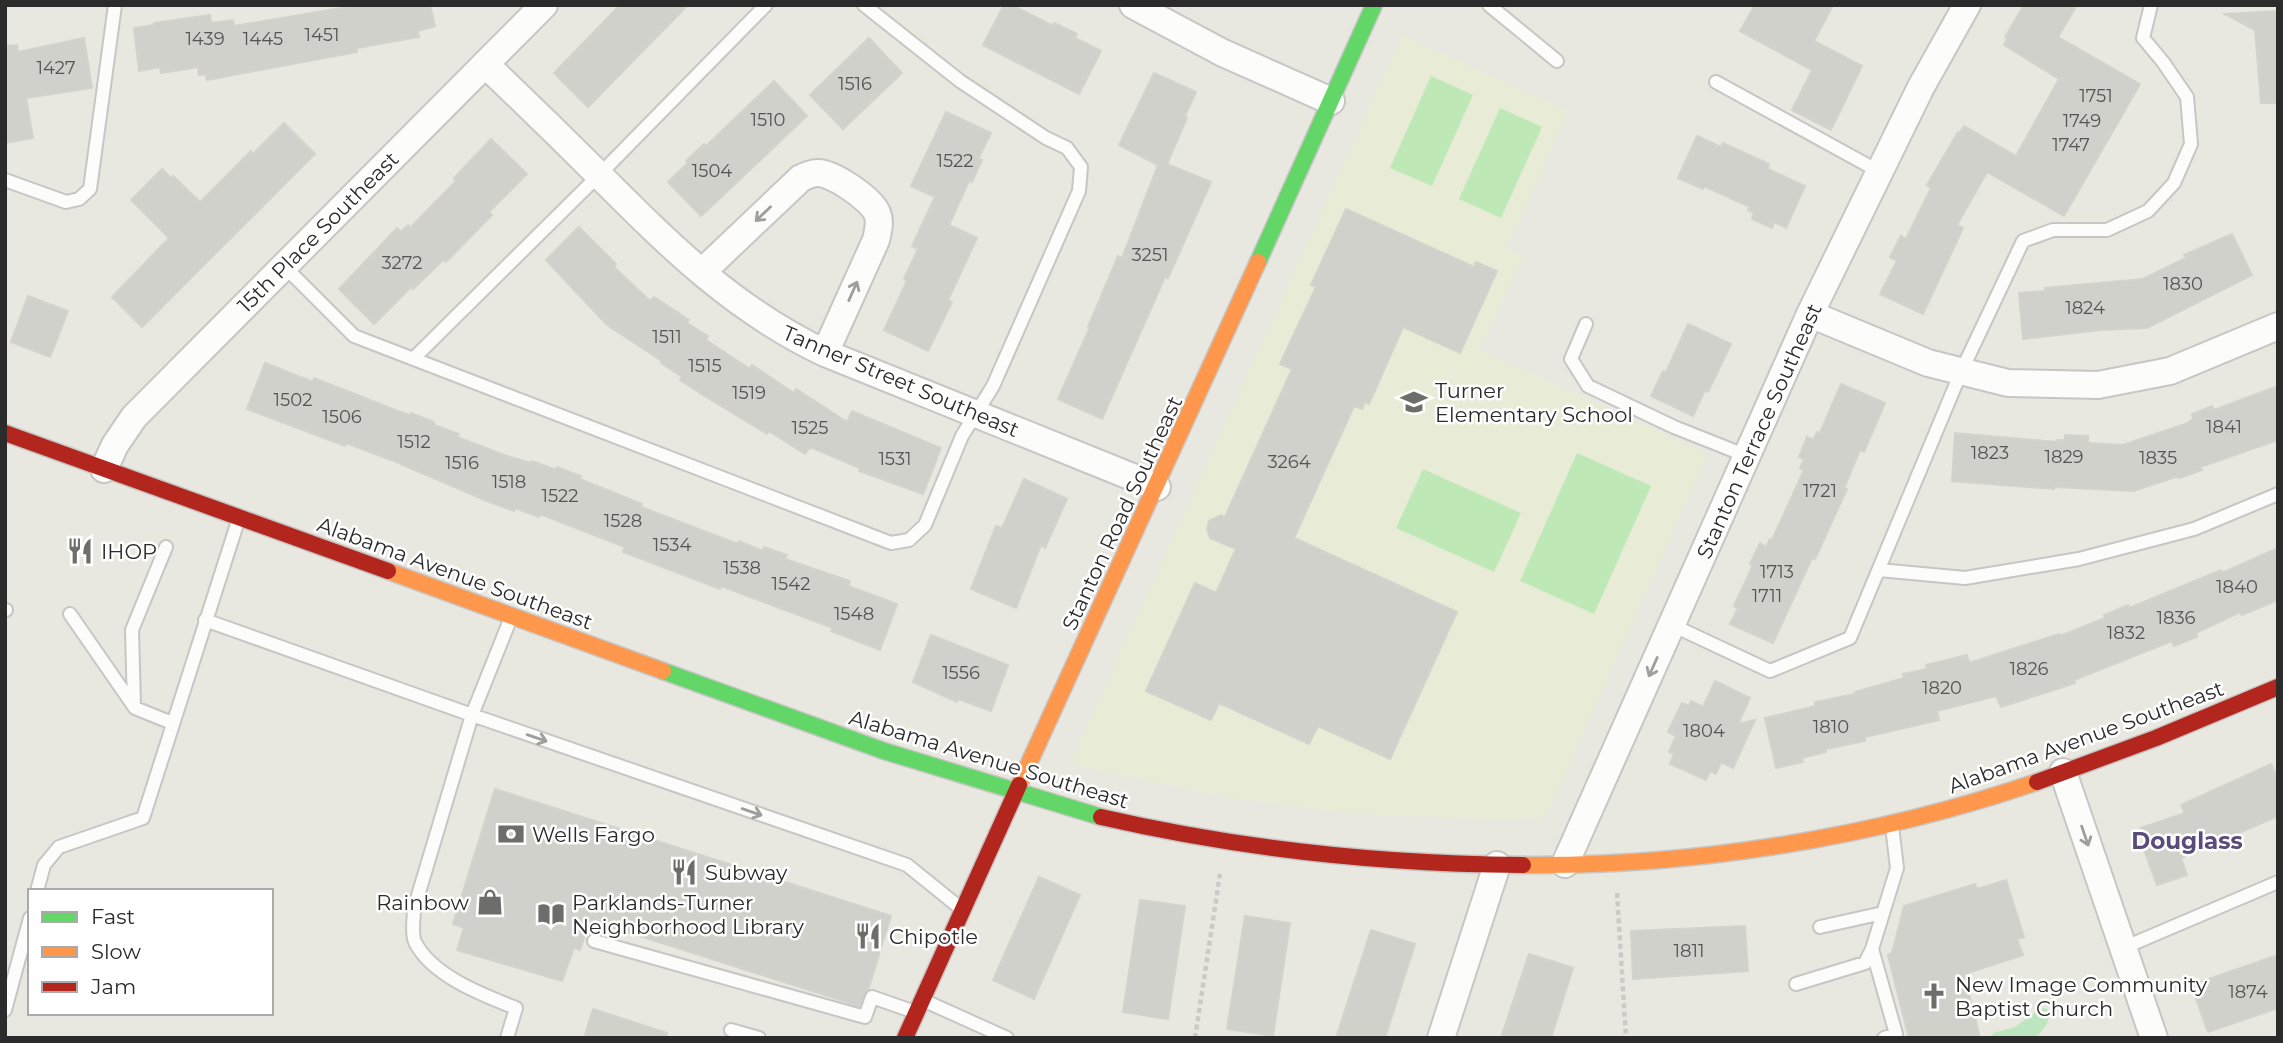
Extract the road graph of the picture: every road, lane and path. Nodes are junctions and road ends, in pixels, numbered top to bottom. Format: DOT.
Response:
graph roads {
  1 [pos="115,5"];
  2 [pos="544,5"];
  3 [pos="766,5"];
  4 [pos="864,5"];
  5 [pos="1133,5"];
  6 [pos="1374,5"];
  7 [pos="1489,5"];
  8 [pos="1966,5"];
  9 [pos="2151,5"];
  10 [pos="1557,61"];
  11 [pos="485,64"];
  12 [pos="1716,82"];
  13 [pos="1331,101"];
  14 [pos="1880,172"];
  15 [pos="599,175"];
  16 [pos="5,180"];
  17 [pos="284,266"];
  18 [pos="702,272"];
  19 [pos="1810,314"];
  20 [pos="1586,324"];
  21 [pos="2278,326"];
  22 [pos="825,353"];
  23 [pos="413,359"];
  24 [pos="1961,372"];
  25 [pos="976,413"];
  26 [pos="5,433"];
  27 [pos="1747,456"];
  28 [pos="104,469"];
  29 [pos="1157,487"];
  30 [pos="2278,494"];
  31 [pos="239,517"];
  32 [pos="166,547"];
  33 [pos="1880,570"];
  34 [pos="70,614"];
  35 [pos="512,615"];
  36 [pos="205,620"];
  37 [pos="1672,625"];
  38 [pos="2278,687"];
  39 [pos="134,706"];
  40 [pos="472,715"];
  41 [pos="172,723"];
  42 [pos="2063,772"];
  43 [pos="1017,790"];
  44 [pos="1891,823"];
  45 [pos="1565,864"];
  46 [pos="1497,865"];
  47 [pos="1221,870"];
  48 [pos="2278,882"];
  49 [pos="38,889"];
  50 [pos="1617,892"];
  51 [pos="962,909"];
  52 [pos="1883,913"];
  53 [pos="28,925"];
  54 [pos="1820,927"];
  55 [pos="594,941"];
  56 [pos="2123,948"];
  57 [pos="1872,949"];
  58 [pos="1796,984"];
  59 [pos="918,1006"];
  60 [pos="5,1010"];
  61 [pos="731,1030"];
  62 [pos="507,1038"];
  63 [pos="759,1038"];
  64 [pos="905,1038"];
  65 [pos="1007,1038"];
  66 [pos="1195,1038"];
  67 [pos="1441,1038"];
  68 [pos="1626,1038"];
  69 [pos="1884,1038"];
  70 [pos="2154,1038"];
  1 -- 16 [label="lane"];
  2 -- 11 [label="street, 15th Place Southeast"];
  3 -- 15 [label="lane"];
  4 -- 25 [label="lane"];
  5 -- 13 [label="street"];
  6 -- 13 [label="main road, Stanton Road Southeast"];
  7 -- 10 [label="lane"];
  8 -- 14 [label="street, Stanton Terrace Southeast"];
  9 -- 24 [label="lane"];
  11 -- 15 [label="street, Tanner Street Southeast"];
  11 -- 17 [label="street, 15th Place Southeast"];
  12 -- 14 [label="lane"];
  13 -- 29 [label="main road, Stanton Road Southeast"];
  14 -- 19 [label="street, Stanton Terrace Southeast"];
  15 -- 18 [label="street, Tanner Street Southeast"];
  15 -- 23 [label="lane"];
  17 -- 23 [label="lane"];
  17 -- 28 [label="street, 15th Place Southeast"];
  18 -- 22 [label="street, Tanner Street Southeast"];
  22 -- 18 [label="street, one-way"];
  19 -- 24 [label="street"];
  19 -- 27 [label="street, Stanton Terrace Southeast"];
  20 -- 27 [label="lane"];
  21 -- 24 [label="street"];
  22 -- 25 [label="street, Tanner Street Southeast"];
  23 -- 25 [label="lane"];
  24 -- 33 [label="lane"];
  25 -- 29 [label="street, Tanner Street Southeast"];
  26 -- 28 [label="main road, Alabama Avenue Southeast"];
  27 -- 37 [label="street, Stanton Terrace Southeast"];
  28 -- 31 [label="main road, Alabama Avenue Southeast"];
  29 -- 43 [label="main road, Stanton Road Southeast"];
  30 -- 33 [label="lane"];
  31 -- 35 [label="main road, Alabama Avenue Southeast"];
  31 -- 36 [label="lane"];
  32 -- 39 [label="lane"];
  33 -- 37 [label="lane"];
  34 -- 39 [label="lane"];
  35 -- 40 [label="lane"];
  35 -- 43 [label="main road, Alabama Avenue Southeast"];
  36 -- 40 [label="lane"];
  36 -- 41 [label="lane"];
  37 -- 45 [label="street, Stanton Terrace Southeast, one-way"];
  38 -- 42 [label="main road, Alabama Avenue Southeast"];
  39 -- 41 [label="lane"];
  40 -- 51 [label="lane, one-way"];
  40 -- 62 [label="lane"];
  41 -- 49 [label="lane"];
  42 -- 44 [label="main road, Alabama Avenue Southeast"];
  42 -- 56 [label="street, one-way"];
  43 -- 46 [label="main road, Alabama Avenue Southeast"];
  43 -- 51 [label="main road, Stanton Road Southeast"];
  44 -- 45 [label="main road, Alabama Avenue Southeast"];
  44 -- 52 [label="lane"];
  45 -- 46 [label="main road, Alabama Avenue Southeast"];
  46 -- 67 [label="street"];
  47 -- 66 [label="path"];
  48 -- 56 [label="lane"];
  50 -- 68 [label="path"];
  51 -- 59 [label="main road, Stanton Road Southeast"];
  52 -- 54 [label="lane"];
  52 -- 57 [label="lane"];
  53 -- 60 [label="lane"];
  55 -- 59 [label="lane"];
  56 -- 70 [label="street"];
  57 -- 58 [label="lane"];
  57 -- 69 [label="lane"];
  59 -- 64 [label="main road, Stanton Road Southeast"];
  59 -- 65 [label="lane"];
  61 -- 63 [label="lane"];
}
